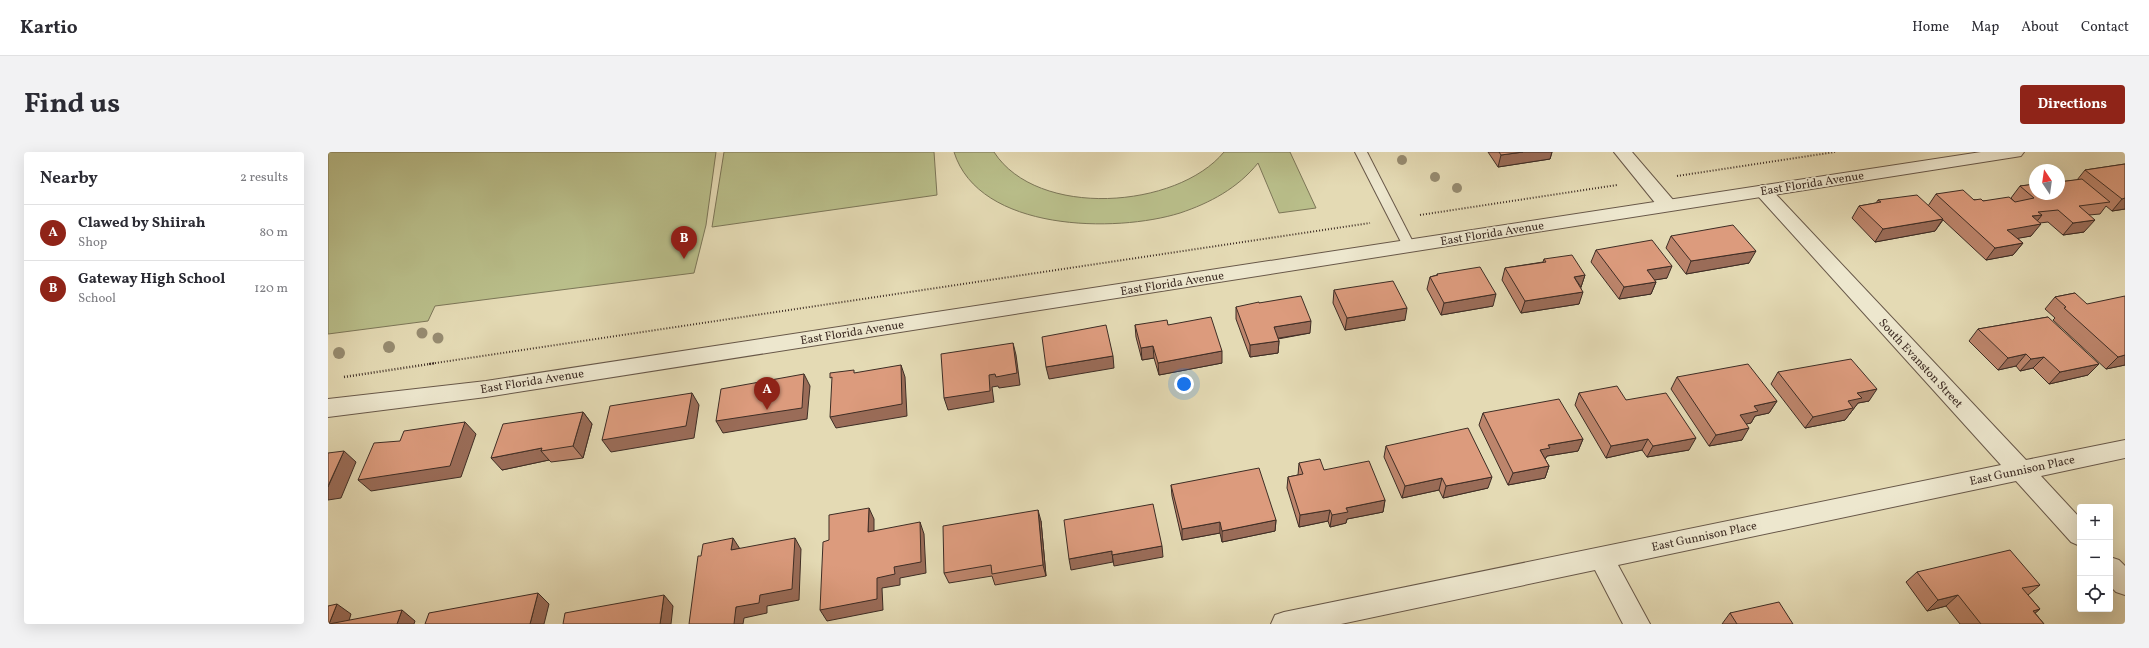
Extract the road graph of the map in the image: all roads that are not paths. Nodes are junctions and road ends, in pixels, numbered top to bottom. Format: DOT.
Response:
graph roads {
  1 [pos="1361,152"];
  2 [pos="1623,152"];
  3 [pos="2015,152"];
  4 [pos="1763,191"];
  5 [pos="1667,205"];
  6 [pos="1409,246"];
  7 [pos="328,408"];
  8 [pos="2125,448"];
  9 [pos="2020,470"];
  10 [pos="2077,533"];
  11 [pos="1601,558"];
  12 [pos="2113,571"];
  13 [pos="2125,584"];
  14 [pos="1284,624"];
  15 [pos="1637,624"];
  1 -- 6 [label="lane"];
  2 -- 5 [label="street"];
  3 -- 4 [label="street, East Florida Avenue"];
  4 -- 5 [label="street, East Florida Avenue"];
  4 -- 9 [label="street, South Evanston Street"];
  5 -- 6 [label="street, East Florida Avenue"];
  6 -- 7 [label="street, East Florida Avenue"];
  8 -- 9 [label="street, East Gunnison Place"];
  9 -- 10 [label="street, South Evanston Street"];
  9 -- 11 [label="street, East Gunnison Place"];
  11 -- 14 [label="street, East Gunnison Place"];
  11 -- 15 [label="street"];
  12 -- 13 [label="street"];
}
